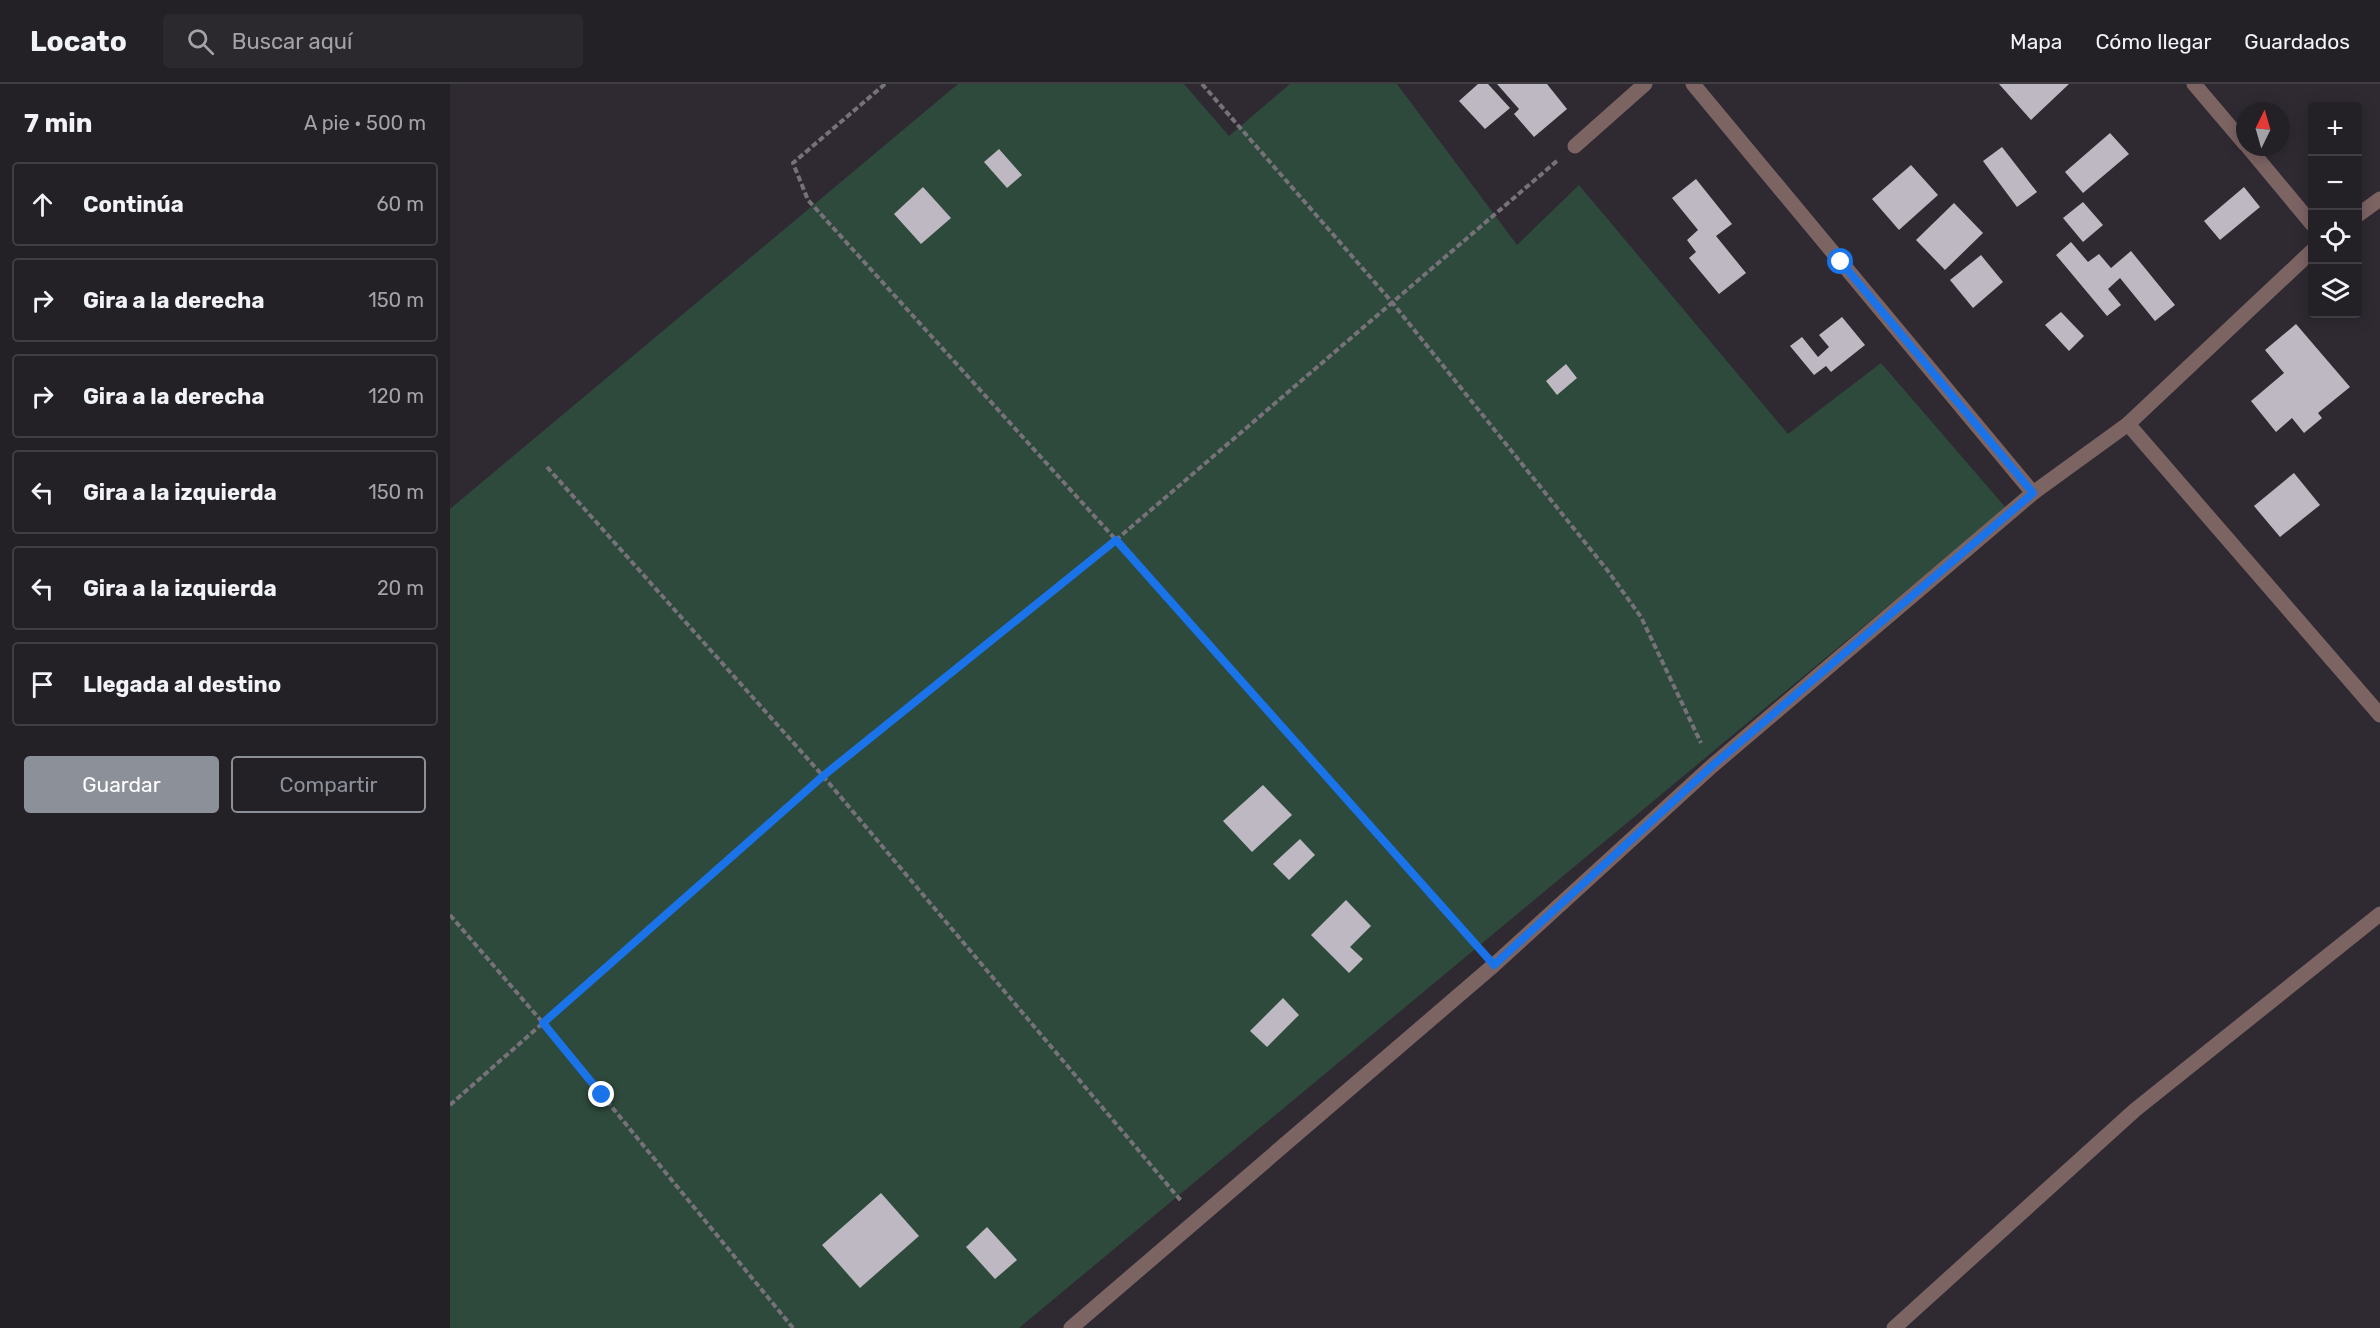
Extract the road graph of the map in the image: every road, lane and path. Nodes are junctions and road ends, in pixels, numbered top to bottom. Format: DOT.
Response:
graph roads {
  1 [pos="885,84"];
  2 [pos="1202,84"];
  3 [pos="1645,84"];
  4 [pos="1694,84"];
  5 [pos="2194,84"];
  6 [pos="2236,133"];
  7 [pos="1575,146"];
  8 [pos="2255,156"];
  9 [pos="2380,199"];
  10 [pos="2362,212"];
  11 [pos="2308,218"];
  12 [pos="2308,256"];
  13 [pos="1392,301"];
  14 [pos="2128,424"];
  15 [pos="547,467"];
  16 [pos="2033,493"];
  17 [pos="1116,540"];
  18 [pos="2380,715"];
  19 [pos="1712,766"];
  20 [pos="823,776"];
  21 [pos="2380,914"];
  22 [pos="450,915"];
  23 [pos="1494,965"];
  24 [pos="543,1023"];
  25 [pos="450,1105"];
  26 [pos="1197,1220"];
  27 [pos="793,1328"];
  28 [pos="1071,1328"];
  29 [pos="1894,1328"];
  1 -- 17 [label="path"];
  2 -- 13 [label="path"];
  3 -- 7 [label="street"];
  4 -- 16 [label="street"];
  5 -- 6 [label="street"];
  7 -- 13 [label="path"];
  8 -- 11 [label="street"];
  9 -- 10 [label="street"];
  12 -- 14 [label="street"];
  13 -- 17 [label="path"];
  13 -- 19 [label="path"];
  14 -- 16 [label="street"];
  14 -- 18 [label="street"];
  15 -- 20 [label="path"];
  16 -- 19 [label="street"];
  17 -- 20 [label="path"];
  17 -- 23 [label="path"];
  19 -- 23 [label="street"];
  20 -- 24 [label="path"];
  20 -- 26 [label="path"];
  21 -- 29 [label="street"];
  22 -- 24 [label="path"];
  23 -- 26 [label="street"];
  24 -- 25 [label="path"];
  24 -- 27 [label="path"];
  26 -- 28 [label="street"];
}
